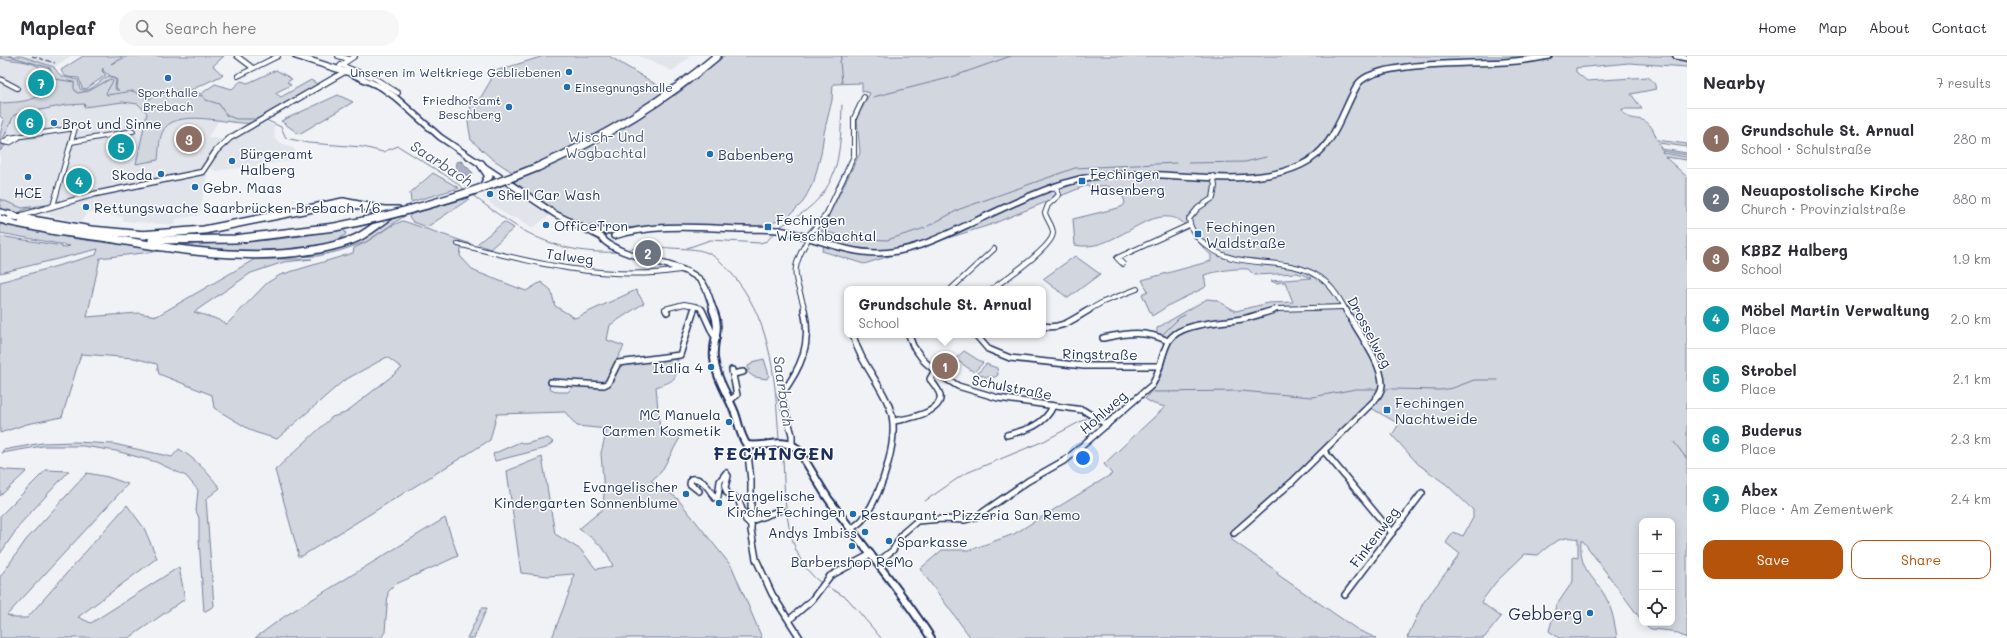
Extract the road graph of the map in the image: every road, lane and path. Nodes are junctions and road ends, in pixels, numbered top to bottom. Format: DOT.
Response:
graph roads {
  1 [pos="237,56"];
  2 [pos="278,56"];
  3 [pos="296,56"];
  4 [pos="340,56"];
  5 [pos="355,56"];
  6 [pos="711,56"];
  7 [pos="717,56"];
  8 [pos="1549,56"];
  9 [pos="1676,56"];
  10 [pos="1443,58"];
  11 [pos="1687,58"];
  12 [pos="349,59"];
  13 [pos="341,65"];
  14 [pos="253,68"];
  15 [pos="336,68"];
  16 [pos="1374,68"];
  17 [pos="346,71"];
  18 [pos="238,76"];
  19 [pos="0,79"];
  20 [pos="17,88"];
  21 [pos="395,93"];
  22 [pos="864,97"];
  23 [pos="133,130"];
  24 [pos="22,136"];
  25 [pos="71,142"];
  26 [pos="481,164"];
  27 [pos="537,166"];
  28 [pos="1213,176"];
  29 [pos="503,180"];
  30 [pos="482,187"];
  31 [pos="1056,187"];
  32 [pos="53,206"];
  33 [pos="369,206"];
  34 [pos="402,210"];
  35 [pos="0,213"];
  36 [pos="5,220"];
  37 [pos="335,225"];
  38 [pos="577,226"];
  39 [pos="1190,227"];
  40 [pos="584,228"];
  41 [pos="371,229"];
  42 [pos="629,230"];
  43 [pos="644,230"];
  44 [pos="141,235"];
  45 [pos="602,235"];
  46 [pos="613,236"];
  47 [pos="104,238"];
  48 [pos="807,239"];
  49 [pos="458,244"];
  50 [pos="619,248"];
  51 [pos="994,249"];
  52 [pos="1123,264"];
  53 [pos="680,270"];
  54 [pos="954,286"];
  55 [pos="996,286"];
  56 [pos="1137,289"];
  57 [pos="695,306"];
  58 [pos="1344,307"];
  59 [pos="667,312"];
  60 [pos="1046,327"];
  61 [pos="717,338"];
  62 [pos="854,338"];
  63 [pos="910,338"];
  64 [pos="979,338"];
  65 [pos="1103,338"];
  66 [pos="1168,341"];
  67 [pos="1160,366"];
  68 [pos="743,372"];
  69 [pos="934,372"];
  70 [pos="551,382"];
  71 [pos="730,400"];
  72 [pos="1053,406"];
  73 [pos="894,421"];
  74 [pos="1107,425"];
  75 [pos="1007,435"];
  76 [pos="747,445"];
  77 [pos="792,445"];
  78 [pos="1324,451"];
  79 [pos="699,491"];
  80 [pos="1422,493"];
  81 [pos="781,510"];
  82 [pos="751,523"];
  83 [pos="851,529"];
  84 [pos="1234,533"];
  85 [pos="1392,533"];
  86 [pos="871,554"];
  87 [pos="878,562"];
  88 [pos="1345,595"];
  89 [pos="789,620"];
  90 [pos="800,638"];
  91 [pos="931,638"];
  1 -- 14 [label="street"];
  2 -- 14 [label="street"];
  3 -- 15 [label="main road"];
  4 -- 12 [label="street"];
  5 -- 12 [label="street"];
  6 -- 27 [label="highway"];
  7 -- 27 [label="highway"];
  8 -- 10 [label="main road"];
  9 -- 11 [label="main road"];
  12 -- 13 [label="street"];
  13 -- 15 [label="street"];
  13 -- 21 [label="street"];
  14 -- 18 [label="street"];
  15 -- 17 [label="main road"];
  16 -- 28 [label="main road"];
  17 -- 21 [label="main road"];
  17 -- 32 [label="street"];
  19 -- 20 [label="street"];
  21 -- 26 [label="main road"];
  22 -- 48 [label="street"];
  23 -- 25 [label="street"];
  24 -- 25 [label="street"];
  25 -- 32 [label="street"];
  26 -- 29 [label="main road"];
  26 -- 30 [label="highway"];
  27 -- 37 [label="highway, bridge"];
  28 -- 31 [label="main road"];
  28 -- 39 [label="street"];
  29 -- 30 [label="highway"];
  29 -- 38 [label="main road"];
  30 -- 34 [label="highway, bridge"];
  31 -- 48 [label="main road"];
  31 -- 55 [label="street"];
  32 -- 36 [label="street"];
  33 -- 34 [label="highway"];
  33 -- 41 [label="highway"];
  33 -- 44 [label="highway"];
  34 -- 41 [label="highway"];
  35 -- 36 [label="highway"];
  36 -- 44 [label="highway, bridge"];
  36 -- 47 [label="highway"];
  37 -- 44 [label="highway"];
  37 -- 47 [label="highway"];
  38 -- 40 [label="main road"];
  38 -- 45 [label="main road"];
  39 -- 52 [label="street"];
  39 -- 58 [label="street, Drosselweg"];
  40 -- 42 [label="main road"];
  40 -- 45 [label="main road"];
  41 -- 47 [label="highway"];
  42 -- 43 [label="main road"];
  42 -- 46 [label="main road"];
  43 -- 46 [label="main road"];
  43 -- 48 [label="main road"];
  45 -- 46 [label="main road"];
  45 -- 50 [label="main road"];
  46 -- 50 [label="main road"];
  48 -- 77 [label="street"];
  49 -- 53 [label="street, Talweg"];
  50 -- 53 [label="main road"];
  51 -- 54 [label="street"];
  53 -- 61 [label="main road"];
  56 -- 60 [label="street"];
  57 -- 59 [label="street"];
  57 -- 61 [label="street"];
  57 -- 70 [label="street"];
  58 -- 66 [label="street"];
  58 -- 78 [label="street, Drosselweg"];
  61 -- 71 [label="main road"];
  62 -- 73 [label="street"];
  63 -- 69 [label="street, Schulstraße"];
  64 -- 67 [label="street, Ringstraße"];
  65 -- 66 [label="street"];
  66 -- 67 [label="street, Hohlweg"];
  67 -- 74 [label="street, Hohlweg"];
  68 -- 71 [label="street"];
  69 -- 72 [label="street, Schulstraße"];
  69 -- 73 [label="street"];
  71 -- 76 [label="main road"];
  72 -- 74 [label="street, Schulstraße"];
  72 -- 75 [label="street"];
  73 -- 83 [label="street"];
  74 -- 87 [label="street, Hohlweg"];
  76 -- 77 [label="main road"];
  76 -- 82 [label="street"];
  77 -- 83 [label="main road"];
  78 -- 84 [label="street, Drosselweg"];
  78 -- 85 [label="street"];
  79 -- 82 [label="street"];
  80 -- 85 [label="street, Finkenweg"];
  81 -- 82 [label="street"];
  82 -- 89 [label="street"];
  83 -- 86 [label="main road"];
  85 -- 88 [label="street, Finkenweg"];
  86 -- 87 [label="main road"];
  86 -- 89 [label="street"];
  87 -- 91 [label="main road"];
  89 -- 90 [label="street"];
}
